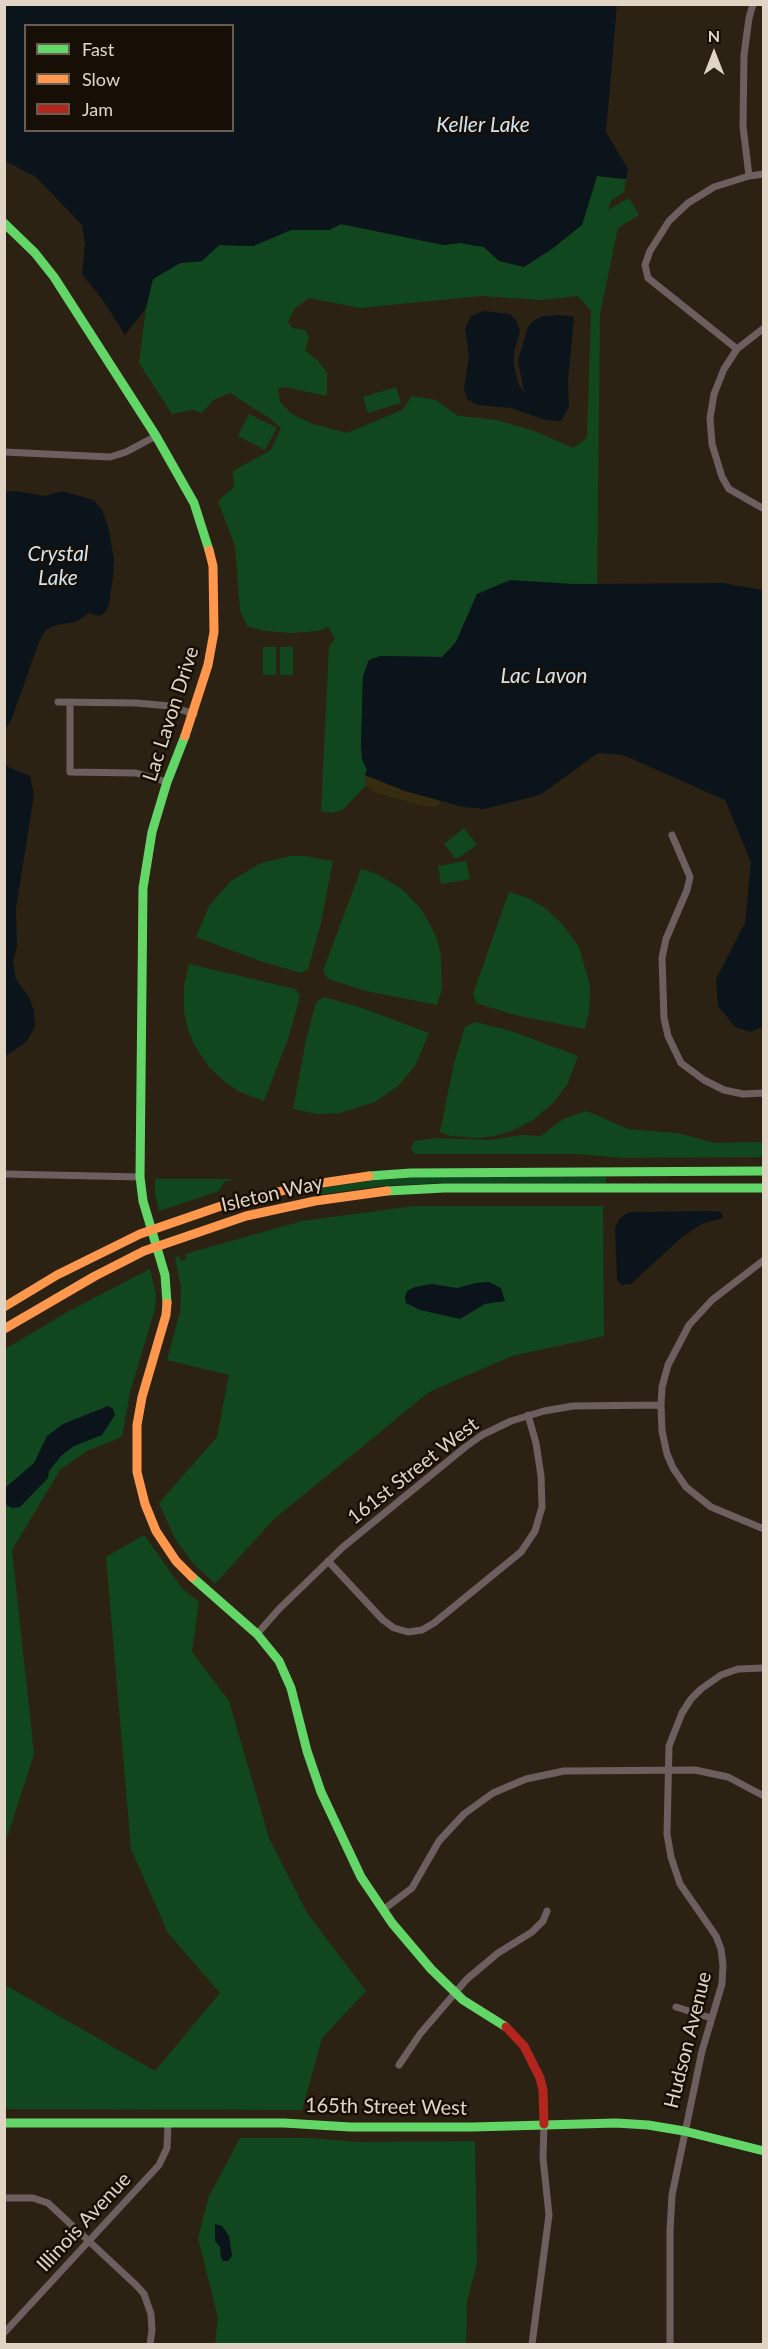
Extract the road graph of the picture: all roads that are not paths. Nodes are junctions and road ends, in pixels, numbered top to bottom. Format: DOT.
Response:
graph roads {
  1 [pos="753,4"];
  2 [pos="764,174"];
  3 [pos="749,176"];
  4 [pos="4,223"];
  5 [pos="764,328"];
  6 [pos="737,349"];
  7 [pos="156,436"];
  8 [pos="4,452"];
  9 [pos="764,509"];
  10 [pos="58,702"];
  11 [pos="70,702"];
  12 [pos="194,714"];
  13 [pos="167,782"];
  14 [pos="672,836"];
  15 [pos="764,1093"];
  16 [pos="764,1171"];
  17 [pos="4,1174"];
  18 [pos="140,1178"];
  19 [pos="764,1188"];
  20 [pos="155,1237"];
  21 [pos="761,1262"];
  22 [pos="764,1271"];
  23 [pos="4,1307"];
  24 [pos="4,1329"];
  25 [pos="661,1405"];
  26 [pos="528,1415"];
  27 [pos="764,1529"];
  28 [pos="328,1561"];
  29 [pos="257,1634"];
  30 [pos="764,1668"];
  31 [pos="668,1770"];
  32 [pos="764,1796"];
  33 [pos="383,1910"];
  34 [pos="547,1911"];
  35 [pos="455,1992"];
  36 [pos="676,2007"];
  37 [pos="711,2018"];
  38 [pos="399,2065"];
  39 [pos="4,2123"];
  40 [pos="168,2124"];
  41 [pos="543,2124"];
  42 [pos="684,2131"];
  43 [pos="764,2151"];
  44 [pos="4,2198"];
  45 [pos="90,2240"];
  46 [pos="4,2333"];
  47 [pos="150,2344"];
  48 [pos="532,2344"];
  49 [pos="670,2344"];
  1 -- 3 [label="street"];
  2 -- 3 [label="street"];
  3 -- 6 [label="street"];
  4 -- 7 [label="street, Lac Lavon Drive"];
  5 -- 6 [label="street"];
  6 -- 9 [label="street"];
  7 -- 8 [label="street"];
  7 -- 12 [label="street, Lac Lavon Drive"];
  10 -- 11 [label="street"];
  11 -- 12 [label="street"];
  11 -- 13 [label="street"];
  12 -- 13 [label="street, Lac Lavon Drive"];
  13 -- 18 [label="street, Lac Lavon Drive"];
  14 -- 15 [label="street"];
  16 -- 20 [label="street, Isleton Way"];
  17 -- 18 [label="street"];
  18 -- 20 [label="street, Lac Lavon Drive"];
  19 -- 20 [label="street, Isleton Way"];
  20 -- 23 [label="street, Isleton Way"];
  20 -- 24 [label="street, Isleton Way"];
  20 -- 29 [label="street, Lac Lavon Drive"];
  21 -- 22 [label="street"];
  21 -- 25 [label="street"];
  25 -- 26 [label="street, 161st Street West"];
  25 -- 27 [label="street"];
  26 -- 28 [label="street, 161st Street West"];
  26 -- 28 [label="street"];
  28 -- 29 [label="street, 161st Street West"];
  29 -- 33 [label="street, Lac Lavon Drive"];
  30 -- 31 [label="street, Hudson Avenue"];
  31 -- 32 [label="street"];
  31 -- 33 [label="street"];
  31 -- 37 [label="street, Hudson Avenue"];
  33 -- 35 [label="street, Lac Lavon Drive"];
  34 -- 35 [label="street"];
  35 -- 38 [label="street"];
  35 -- 41 [label="street, Lac Lavon Drive"];
  36 -- 37 [label="street"];
  37 -- 42 [label="street, Hudson Avenue"];
  39 -- 40 [label="street, 165th Street West"];
  40 -- 41 [label="street, 165th Street West"];
  40 -- 45 [label="street, Illinois Avenue"];
  41 -- 42 [label="street, 165th Street West"];
  41 -- 48 [label="street"];
  42 -- 43 [label="street, 165th Street West"];
  42 -- 49 [label="street, Hudson Avenue"];
  44 -- 45 [label="street"];
  45 -- 46 [label="street, Illinois Avenue"];
  45 -- 47 [label="street"];
}
